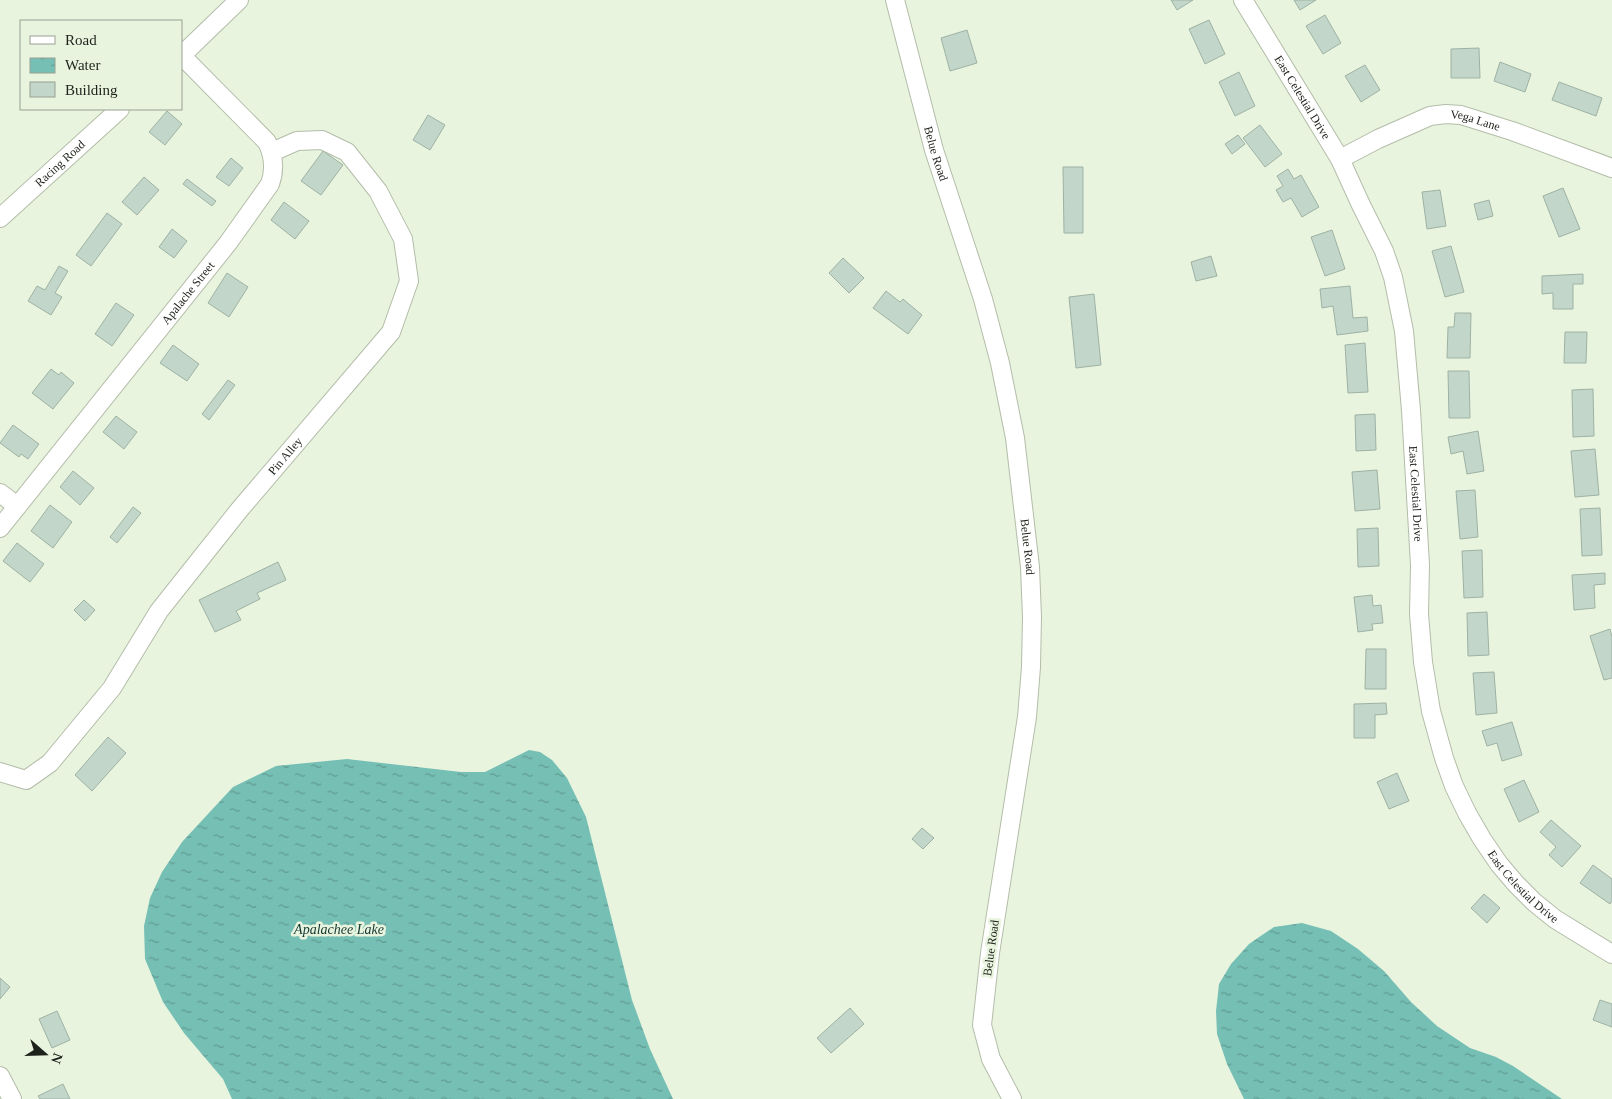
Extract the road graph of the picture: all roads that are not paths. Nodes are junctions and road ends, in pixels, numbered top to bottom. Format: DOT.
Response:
graph roads {
  1 [pos="239,0"];
  2 [pos="895,0"];
  3 [pos="1243,0"];
  4 [pos="182,56"];
  5 [pos="119,110"];
  6 [pos="272,152"];
  7 [pos="1340,159"];
  8 [pos="1612,168"];
  9 [pos="0,218"];
  10 [pos="0,493"];
  11 [pos="17,506"];
  12 [pos="0,528"];
  13 [pos="0,772"];
  14 [pos="1612,954"];
  15 [pos="0,1076"];
  16 [pos="12,1099"];
  17 [pos="1012,1099"];
  1 -- 4 [label="street"];
  2 -- 17 [label="street, Belue Road"];
  3 -- 7 [label="street, East Celestial Drive"];
  4 -- 6 [label="street"];
  5 -- 9 [label="street, Racing Road"];
  6 -- 11 [label="street, Apalache Street"];
  6 -- 13 [label="street, Pin Alley"];
  7 -- 8 [label="street, Vega Lane"];
  7 -- 14 [label="street, East Celestial Drive"];
  10 -- 11 [label="street"];
  11 -- 12 [label="street, Apalache Street"];
  15 -- 16 [label="street"];
}
